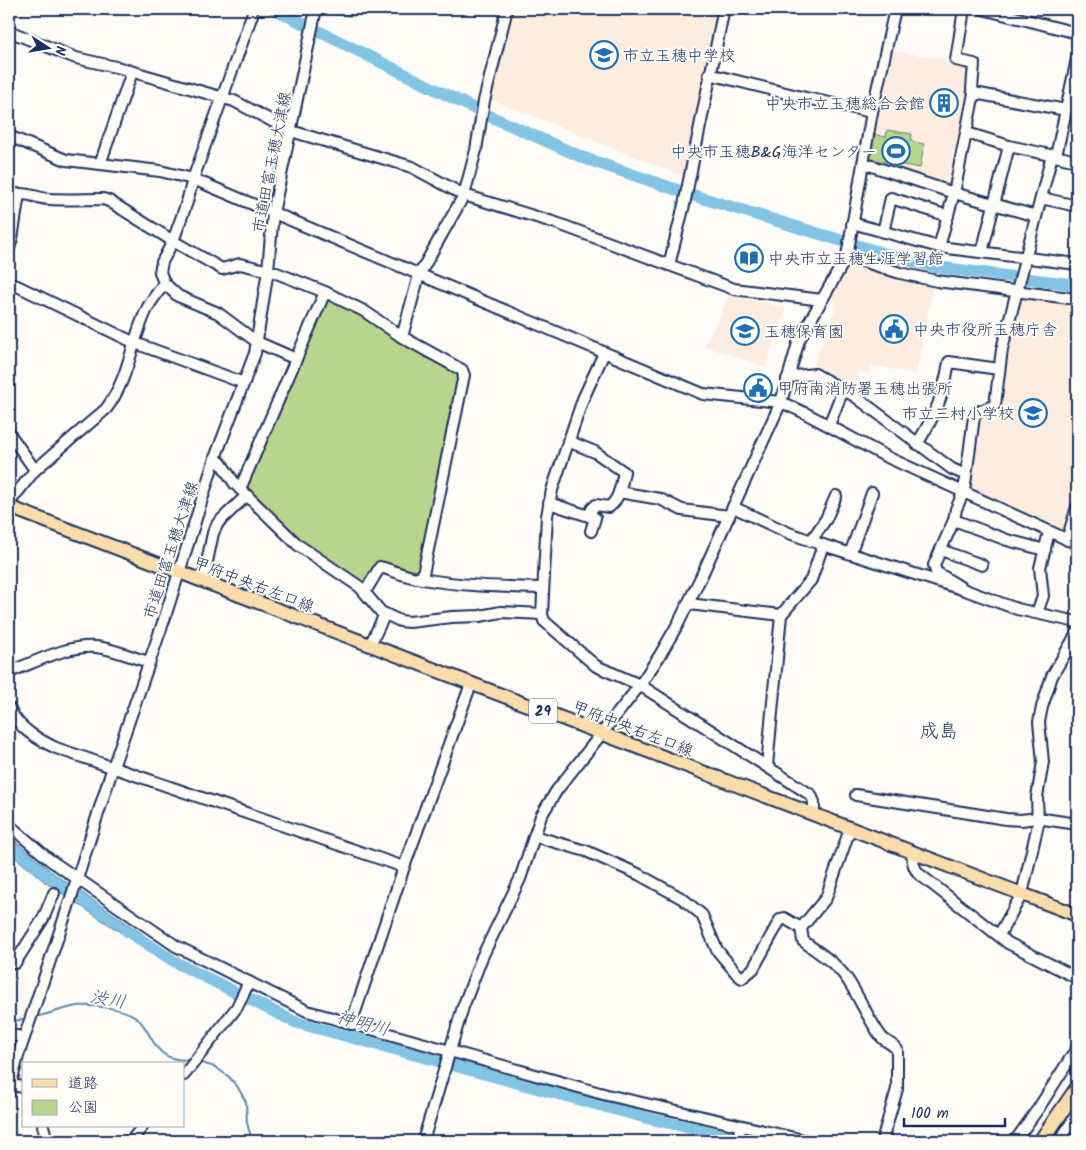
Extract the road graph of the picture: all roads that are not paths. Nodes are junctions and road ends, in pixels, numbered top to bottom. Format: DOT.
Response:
graph roads {
  1 [pos="316,9"];
  2 [pos="507,9"];
  3 [pos="720,9"];
  4 [pos="895,9"];
  5 [pos="964,9"];
  6 [pos="983,9"];
  7 [pos="1018,13"];
  8 [pos="252,15"];
  9 [pos="10,31"];
  10 [pos="1077,31"];
  11 [pos="1077,59"];
  12 [pos="132,72"];
  13 [pos="709,74"];
  14 [pos="974,93"];
  15 [pos="223,98"];
  16 [pos="1066,110"];
  17 [pos="872,112"];
  18 [pos="290,131"];
  19 [pos="967,133"];
  20 [pos="9,136"];
  21 [pos="1009,146"];
  22 [pos="1054,155"];
  23 [pos="1077,161"];
  24 [pos="863,163"];
  25 [pos="100,164"];
  26 [pos="193,179"];
  27 [pos="954,193"];
  28 [pos="464,195"];
  29 [pos="1041,198"];
  30 [pos="993,205"];
  31 [pos="1077,206"];
  32 [pos="273,213"];
  33 [pos="948,216"];
  34 [pos="1036,216"];
  35 [pos="852,228"];
  36 [pos="884,232"];
  37 [pos="173,241"];
  38 [pos="939,247"];
  39 [pos="9,248"];
  40 [pos="982,252"];
  41 [pos="847,256"];
  42 [pos="1024,263"];
  43 [pos="1077,264"];
  44 [pos="669,265"];
  45 [pos="268,270"];
  46 [pos="418,275"];
  47 [pos="9,282"];
  48 [pos="164,283"];
  49 [pos="1017,291"];
  50 [pos="325,292"];
  51 [pos="1077,298"];
  52 [pos="822,300"];
  53 [pos="402,338"];
  54 [pos="257,342"];
  55 [pos="135,343"];
  56 [pos="604,353"];
  57 [pos="296,359"];
  58 [pos="999,369"];
  59 [pos="787,380"];
  60 [pos="244,384"];
  61 [pos="844,390"];
  62 [pos="781,402"];
  63 [pos="828,426"];
  64 [pos="9,433"];
  65 [pos="568,441"];
  66 [pos="917,444"];
  67 [pos="215,458"];
  68 [pos="35,470"];
  69 [pos="966,475"];
  70 [pos="964,491"];
  71 [pos="243,492"];
  72 [pos="619,492"];
  73 [pos="872,493"];
  74 [pos="836,496"];
  75 [pos="9,503"];
  76 [pos="549,504"];
  77 [pos="9,507"];
  78 [pos="1077,507"];
  79 [pos="731,511"];
  80 [pos="589,516"];
  81 [pos="954,520"];
  82 [pos="591,531"];
  83 [pos="1049,532"];
  84 [pos="1067,540"];
  85 [pos="811,541"];
  86 [pos="1077,544"];
  87 [pos="823,546"];
  88 [pos="941,550"];
  89 [pos="1044,550"];
  90 [pos="850,554"];
  91 [pos="982,565"];
  92 [pos="179,572"];
  93 [pos="422,579"];
  94 [pos="202,581"];
  95 [pos="543,588"];
  96 [pos="965,590"];
  97 [pos="365,592"];
  98 [pos="689,604"];
  99 [pos="1036,613"];
  100 [pos="385,614"];
  101 [pos="542,614"];
  102 [pos="781,614"];
  103 [pos="1077,622"];
  104 [pos="1077,633"];
  105 [pos="370,645"];
  106 [pos="148,662"];
  107 [pos="9,672"];
  108 [pos="470,684"];
  109 [pos="640,685"];
  110 [pos="9,708"];
  111 [pos="602,734"];
  112 [pos="767,766"];
  113 [pos="113,767"];
  114 [pos="856,795"];
  115 [pos="814,815"];
  116 [pos="1037,818"];
  117 [pos="1077,824"];
  118 [pos="9,825"];
  119 [pos="850,829"];
  120 [pos="534,836"];
  121 [pos="913,852"];
  122 [pos="404,867"];
  123 [pos="77,882"];
  124 [pos="54,893"];
  125 [pos="1022,894"];
  126 [pos="1077,915"];
  127 [pos="800,928"];
  128 [pos="999,935"];
  129 [pos="15,963"];
  130 [pos="1077,978"];
  131 [pos="248,985"];
  132 [pos="351,1024"];
  133 [pos="9,1035"];
  134 [pos="24,1037"];
  135 [pos="1077,1048"];
  136 [pos="448,1053"];
  137 [pos="185,1074"];
  138 [pos="22,1087"];
  139 [pos="9,1088"];
  140 [pos="1077,1089"];
  141 [pos="1077,1114"];
  142 [pos="44,1128"];
  143 [pos="141,1128"];
  144 [pos="740,1128"];
  145 [pos="47,1141"];
  146 [pos="131,1141"];
  147 [pos="423,1141"];
  148 [pos="737,1141"];
  149 [pos="808,1141"];
  150 [pos="882,1141"];
  151 [pos="1015,1141"];
  152 [pos="1041,1141"];
  153 [pos="1060,1141"];
  1 -- 18 [label="street, 市道田富玉穂大津線"];
  2 -- 28 [label="street"];
  3 -- 13 [label="street"];
  4 -- 17 [label="street"];
  5 -- 14 [label="street"];
  6 -- 7 [label="street"];
  7 -- 10 [label="street"];
  8 -- 15 [label="street"];
  9 -- 12 [label="street"];
  11 -- 16 [label="street"];
  12 -- 15 [label="street"];
  12 -- 25 [label="street"];
  13 -- 17 [label="street"];
  13 -- 44 [label="street"];
  14 -- 16 [label="street"];
  14 -- 19 [label="street"];
  15 -- 18 [label="street"];
  15 -- 26 [label="street"];
  16 -- 22 [label="street"];
  17 -- 24 [label="street"];
  18 -- 28 [label="street"];
  18 -- 32 [label="street, 市道田富玉穂大津線"];
  19 -- 21 [label="street"];
  19 -- 27 [label="street"];
  20 -- 25 [label="street"];
  21 -- 22 [label="street"];
  21 -- 30 [label="street"];
  22 -- 23 [label="street"];
  22 -- 29 [label="street"];
  24 -- 27 [label="street"];
  24 -- 35 [label="street"];
  25 -- 26 [label="street"];
  26 -- 32 [label="street"];
  26 -- 37 [label="street"];
  27 -- 30 [label="street"];
  27 -- 33 [label="street"];
  28 -- 44 [label="street"];
  28 -- 46 [label="street"];
  29 -- 31 [label="street"];
  29 -- 34 [label="street"];
  30 -- 34 [label="street"];
  30 -- 40 [label="street"];
  32 -- 45 [label="street, 市道田富玉穂大津線"];
  32 -- 46 [label="street"];
  33 -- 36 [label="street"];
  33 -- 38 [label="street"];
  34 -- 42 [label="street"];
  35 -- 36 [label="street"];
  35 -- 41 [label="street"];
  36 -- 38 [label="street"];
  37 -- 39 [label="street"];
  37 -- 45 [label="street"];
  37 -- 48 [label="street"];
  38 -- 40 [label="street"];
  40 -- 42 [label="street"];
  41 -- 49 [label="street"];
  41 -- 52 [label="street"];
  42 -- 43 [label="street"];
  42 -- 49 [label="street"];
  44 -- 52 [label="street"];
  45 -- 50 [label="street"];
  45 -- 54 [label="street, 市道田富玉穂大津線"];
  46 -- 53 [label="street"];
  46 -- 56 [label="street"];
  47 -- 55 [label="street"];
  48 -- 54 [label="street"];
  48 -- 55 [label="street"];
  49 -- 51 [label="street"];
  49 -- 58 [label="street"];
  50 -- 53 [label="street"];
  50 -- 57 [label="street"];
  52 -- 59 [label="street"];
  53 -- 93 [label="street"];
  54 -- 57 [label="street"];
  54 -- 60 [label="street, 市道田富玉穂大津線"];
  55 -- 60 [label="street"];
  55 -- 68 [label="street"];
  56 -- 62 [label="street"];
  56 -- 65 [label="street"];
  57 -- 71 [label="street"];
  58 -- 66 [label="street"];
  58 -- 69 [label="street"];
  59 -- 61 [label="street"];
  59 -- 62 [label="street"];
  60 -- 67 [label="street, 市道田富玉穂大津線"];
  61 -- 63 [label="street"];
  61 -- 66 [label="street"];
  62 -- 63 [label="street"];
  62 -- 79 [label="street"];
  63 -- 70 [label="street"];
  64 -- 68 [label="street"];
  65 -- 72 [label="street"];
  65 -- 76 [label="street"];
  66 -- 69 [label="street"];
  67 -- 71 [label="street"];
  67 -- 92 [label="street, 市道田富玉穂大津線"];
  68 -- 75 [label="street"];
  69 -- 70 [label="street"];
  70 -- 81 [label="street"];
  70 -- 83 [label="street"];
  71 -- 94 [label="street"];
  71 -- 97 [label="street"];
  72 -- 79 [label="street"];
  72 -- 80 [label="street"];
  73 -- 90 [label="street"];
  74 -- 85 [label="street"];
  76 -- 80 [label="street"];
  76 -- 95 [label="street"];
  77 -- 92 [label="main road, 甲府中央右左口線 / 29"];
  78 -- 84 [label="street"];
  79 -- 85 [label="street"];
  79 -- 98 [label="street"];
  80 -- 82 [label="street"];
  81 -- 88 [label="street"];
  81 -- 89 [label="street"];
  83 -- 84 [label="street"];
  83 -- 89 [label="street"];
  84 -- 86 [label="street"];
  85 -- 87 [label="street"];
  87 -- 90 [label="street"];
  87 -- 102 [label="street"];
  88 -- 91 [label="street"];
  88 -- 96 [label="street"];
  89 -- 99 [label="street"];
  90 -- 96 [label="street"];
  92 -- 94 [label="main road, 甲府中央右左口線 / 29"];
  92 -- 106 [label="street, 市道田富玉穂大津線"];
  93 -- 95 [label="street"];
  93 -- 97 [label="street"];
  94 -- 105 [label="main road, 甲府中央右左口線 / 29"];
  95 -- 101 [label="street"];
  96 -- 99 [label="street"];
  97 -- 100 [label="street"];
  98 -- 102 [label="street"];
  98 -- 109 [label="street"];
  99 -- 103 [label="street"];
  100 -- 101 [label="street"];
  100 -- 105 [label="street"];
  101 -- 109 [label="street"];
  102 -- 112 [label="street"];
  104 -- 116 [label="street"];
  105 -- 108 [label="main road, 甲府中央右左口線 / 29"];
  106 -- 107 [label="street"];
  106 -- 113 [label="street, 市道田富玉穂大津線"];
  108 -- 111 [label="main road, 甲府中央右左口線 / 29"];
  108 -- 122 [label="street"];
  109 -- 111 [label="street"];
  109 -- 112 [label="street"];
  110 -- 113 [label="street"];
  111 -- 115 [label="main road, 甲府中央右左口線 / 29"];
  111 -- 120 [label="street"];
  112 -- 115 [label="street"];
  113 -- 122 [label="street"];
  113 -- 123 [label="street, 市道田富玉穂大津線"];
  114 -- 116 [label="street"];
  115 -- 119 [label="main road, 甲府中央右左口線 / 29"];
  116 -- 117 [label="street"];
  116 -- 125 [label="street"];
  118 -- 123 [label="street"];
  119 -- 121 [label="main road, 甲府中央右左口線 / 29"];
  119 -- 127 [label="street"];
  120 -- 127 [label="street"];
  120 -- 136 [label="street"];
  121 -- 125 [label="main road, 甲府中央右左口線 / 29"];
  121 -- 128 [label="street"];
  122 -- 132 [label="street"];
  123 -- 131 [label="street"];
  123 -- 134 [label="street, 市道田富玉穂大津線"];
  124 -- 129 [label="street"];
  125 -- 126 [label="main road, 甲府中央右左口線 / 29"];
  125 -- 128 [label="street"];
  127 -- 150 [label="street"];
  128 -- 130 [label="street"];
  131 -- 132 [label="street"];
  131 -- 137 [label="street"];
  132 -- 136 [label="street"];
  133 -- 134 [label="street"];
  134 -- 139 [label="street, 市道田富玉穂大津線"];
  135 -- 151 [label="street"];
  136 -- 144 [label="street"];
  136 -- 147 [label="street"];
  138 -- 139 [label="street"];
  140 -- 152 [label="highway"];
  141 -- 153 [label="street"];
  142 -- 145 [label="street"];
  143 -- 146 [label="street"];
  144 -- 148 [label="street"];
  144 -- 149 [label="street"];
}
